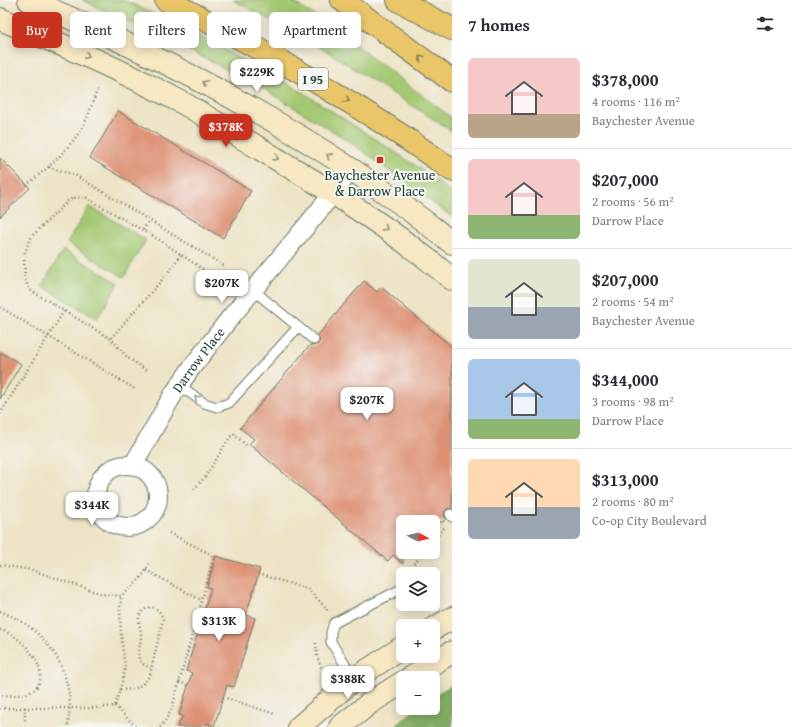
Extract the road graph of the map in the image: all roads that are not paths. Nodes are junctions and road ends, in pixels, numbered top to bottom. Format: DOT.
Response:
graph roads {
  1 [pos="29,0"];
  2 [pos="166,0"];
  3 [pos="342,0"];
  4 [pos="398,0"];
  5 [pos="418,0"];
  6 [pos="0,19"];
  7 [pos="452,28"];
  8 [pos="452,81"];
  9 [pos="351,170"];
  10 [pos="452,170"];
  11 [pos="333,193"];
  12 [pos="452,243"];
  13 [pos="452,279"];
  14 [pos="253,290"];
  15 [pos="298,327"];
  16 [pos="314,340"];
  17 [pos="179,385"];
  18 [pos="133,465"];
  19 [pos="396,592"];
  20 [pos="452,618"];
  21 [pos="440,626"];
  22 [pos="396,652"];
  23 [pos="452,652"];
  24 [pos="421,671"];
  25 [pos="354,679"];
  26 [pos="396,686"];
  27 [pos="370,703"];
  28 [pos="299,727"];
  29 [pos="340,727"];
  9 -- 1 [label="main road, one-way"];
  2 -- 10 [label="highway, I 95, one-way"];
  8 -- 3 [label="highway, one-way"];
  4 -- 7 [label="highway"];
  5 -- 7 [label="main road"];
  6 -- 11 [label="main road, one-way"];
  9 -- 11 [label="street, Darrow Place"];
  9 -- 12 [label="main road"];
  11 -- 13 [label="main road, one-way"];
  11 -- 14 [label="street, Darrow Place"];
  14 -- 15 [label="lane"];
  14 -- 17 [label="street, Darrow Place"];
  15 -- 16 [label="lane"];
  15 -- 17 [label="lane, one-way"];
  17 -- 18 [label="street, Darrow Place"];
  19 -- 25 [label="lane"];
  20 -- 21 [label="main road"];
  22 -- 25 [label="main road"];
  23 -- 24 [label="main road"];
  25 -- 27 [label="main road"];
  25 -- 28 [label="main road"];
  26 -- 27 [label="main road"];
  27 -- 29 [label="main road"];
}
